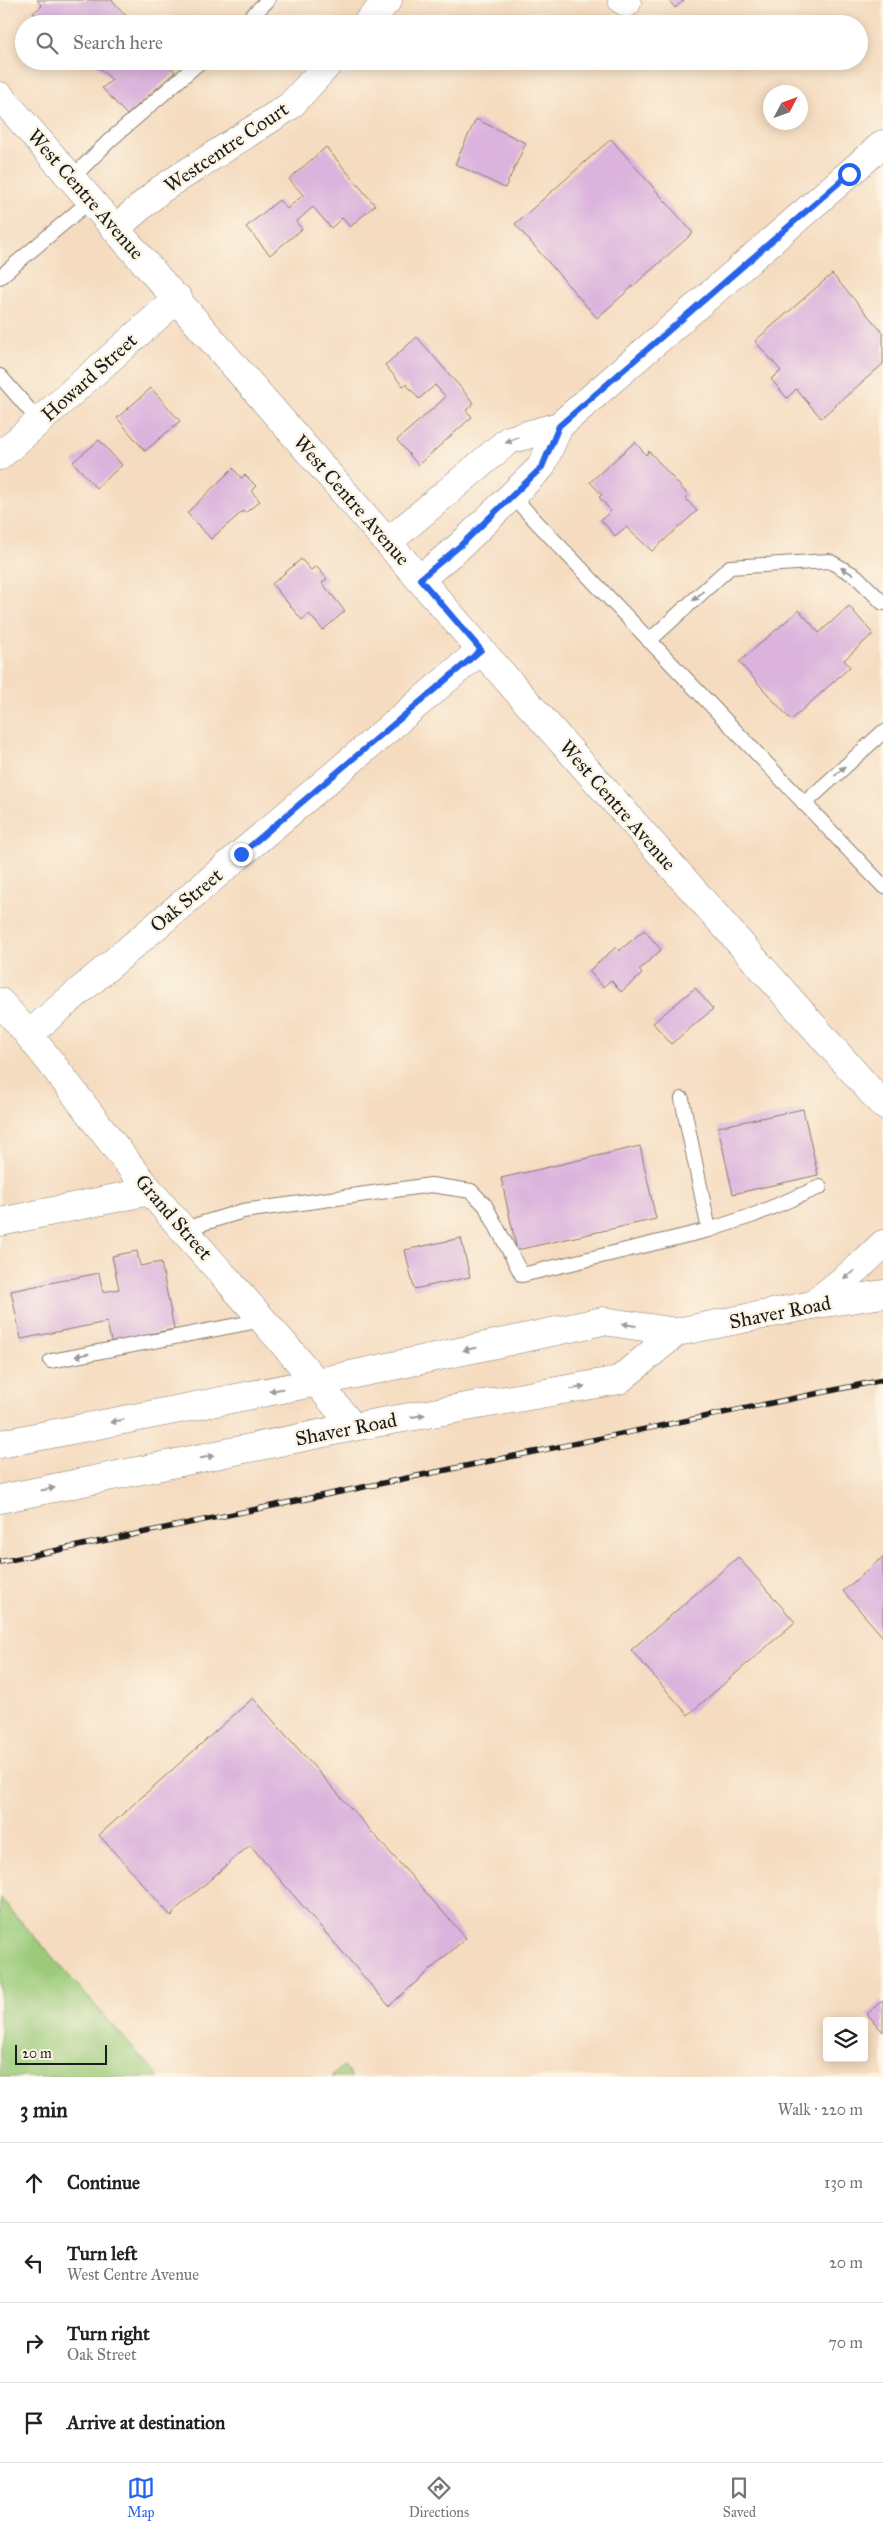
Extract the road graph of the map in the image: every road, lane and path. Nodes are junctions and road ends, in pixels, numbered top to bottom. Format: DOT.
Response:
graph roads {
  1 [pos="268,0"];
  2 [pos="388,0"];
  3 [pos="253,15"];
  4 [pos="374,15"];
  5 [pos="191,70"];
  6 [pos="323,70"];
  7 [pos="0,96"];
  8 [pos="883,144"];
  9 [pos="72,178"];
  10 [pos="91,200"];
  11 [pos="116,228"];
  12 [pos="0,277"];
  13 [pos="178,298"];
  14 [pos="0,376"];
  15 [pos="39,421"];
  16 [pos="559,426"];
  17 [pos="0,456"];
  18 [pos="511,495"];
  19 [pos="388,542"];
  20 [pos="420,579"];
  21 [pos="883,603"];
  22 [pos="649,641"];
  23 [pos="481,650"];
  24 [pos="883,732"];
  25 [pos="804,804"];
  26 [pos="883,886"];
  27 [pos="0,1002"];
  28 [pos="29,1034"];
  29 [pos="682,1099"];
  30 [pos="883,1105"];
  31 [pos="820,1187"];
  32 [pos="150,1191"];
  33 [pos="0,1222"];
  34 [pos="184,1229"];
  35 [pos="709,1230"];
  36 [pos="883,1244"];
  37 [pos="883,1294"];
  38 [pos="812,1305"];
  39 [pos="264,1320"];
  40 [pos="677,1332"];
  41 [pos="52,1361"];
  42 [pos="318,1382"];
  43 [pos="353,1427"];
  44 [pos="0,1444"];
  45 [pos="0,1498"];
  1 -- 3 [label="lane"];
  2 -- 4 [label="main road"];
  5 -- 9 [label="lane"];
  6 -- 11 [label="main road, Westcentre Court"];
  7 -- 9 [label="main road, West Centre Avenue"];
  8 -- 16 [label="main road"];
  9 -- 10 [label="main road, West Centre Avenue"];
  10 -- 11 [label="main road, West Centre Avenue"];
  10 -- 12 [label="lane"];
  11 -- 13 [label="main road, West Centre Avenue"];
  13 -- 15 [label="main road, Howard Street"];
  13 -- 19 [label="main road, West Centre Avenue"];
  14 -- 15 [label="lane"];
  15 -- 17 [label="main road, Howard Street"];
  16 -- 18 [label="main road"];
  16 -- 19 [label="main road, one-way"];
  18 -- 20 [label="main road"];
  18 -- 22 [label="lane"];
  19 -- 20 [label="main road, West Centre Avenue"];
  20 -- 23 [label="main road, West Centre Avenue"];
  21 -- 22 [label="lane, one-way"];
  22 -- 25 [label="lane"];
  23 -- 28 [label="main road, Oak Street"];
  23 -- 30 [label="main road, West Centre Avenue"];
  25 -- 24 [label="lane, one-way"];
  25 -- 26 [label="lane"];
  27 -- 28 [label="main road, Grand Street"];
  28 -- 32 [label="main road, Grand Street"];
  29 -- 35 [label="lane"];
  31 -- 35 [label="lane"];
  32 -- 33 [label="main road"];
  32 -- 34 [label="main road, Grand Street"];
  34 -- 35 [label="lane"];
  34 -- 39 [label="main road, Grand Street"];
  36 -- 38 [label="main road, one-way"];
  37 -- 38 [label="main road, Shaver Road"];
  38 -- 40 [label="main road, Shaver Road"];
  39 -- 41 [label="lane, one-way"];
  39 -- 42 [label="main road, Grand Street"];
  40 -- 42 [label="main road, Shaver Road, one-way"];
  43 -- 40 [label="main road, Shaver Road, one-way"];
  42 -- 43 [label="main road, Grand Street"];
  42 -- 44 [label="main road, Shaver Road, one-way"];
  45 -- 43 [label="main road, Shaver Road, one-way"];
}
